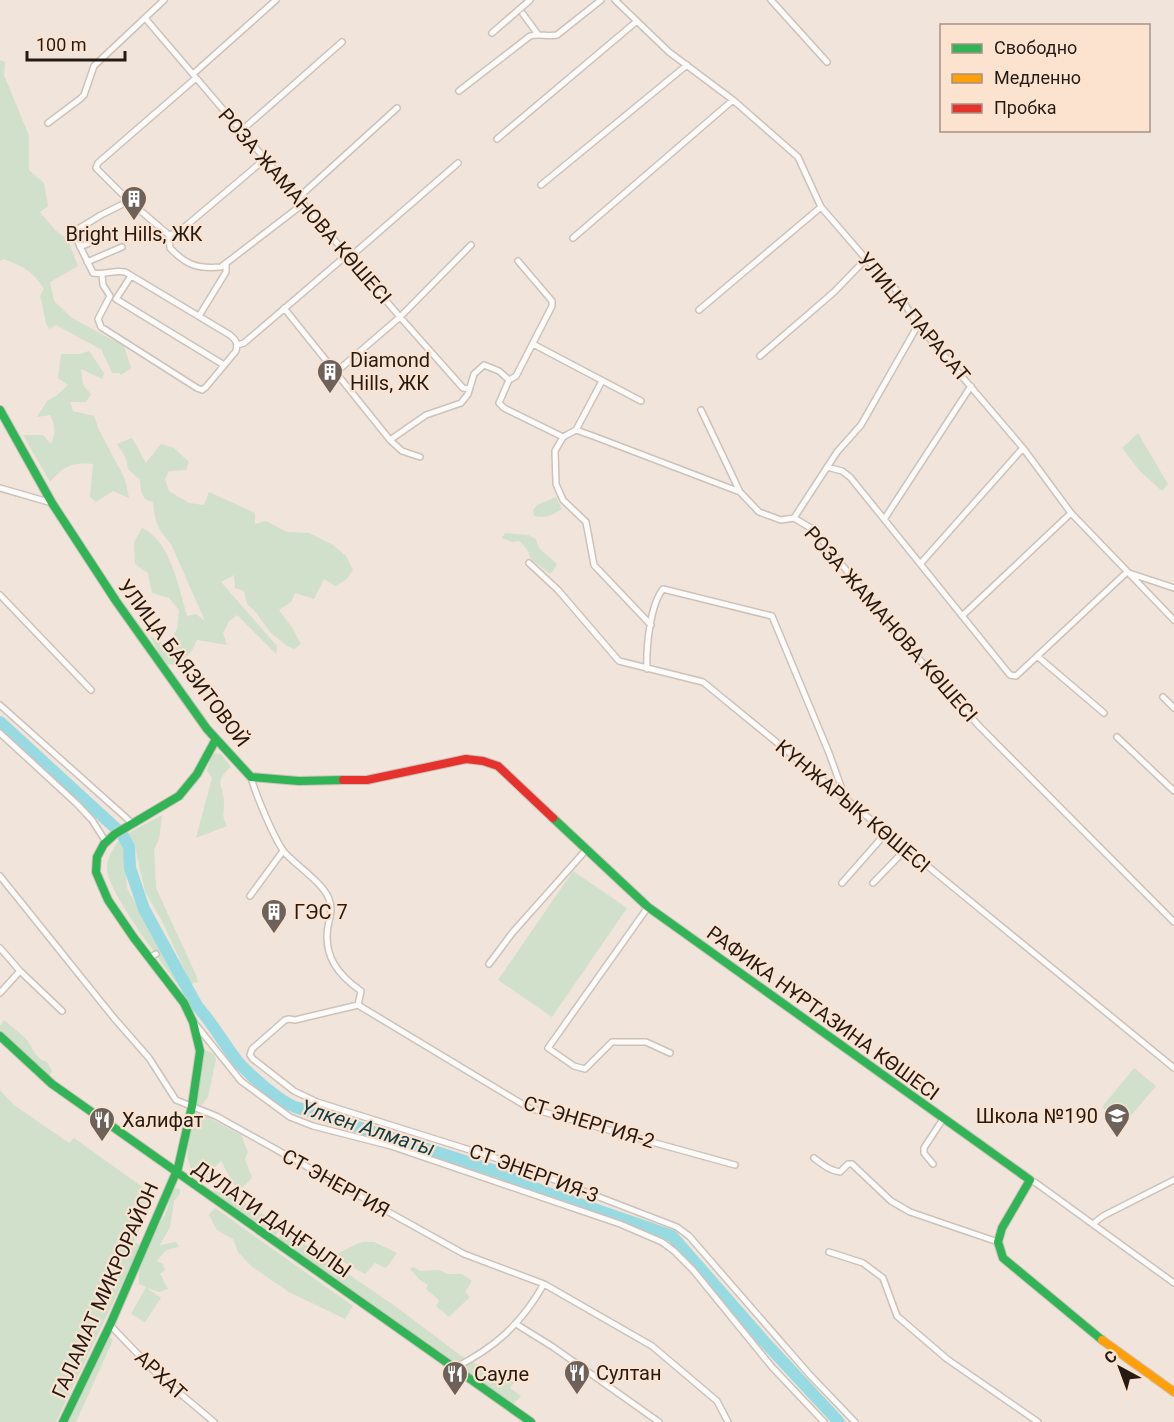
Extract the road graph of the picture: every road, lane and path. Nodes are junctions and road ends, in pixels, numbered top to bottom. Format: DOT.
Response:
graph roads {
  1 [pos="164,0"];
  2 [pos="276,0"];
  3 [pos="530,0"];
  4 [pos="601,0"];
  5 [pos="615,0"];
  6 [pos="771,0"];
  7 [pos="523,14"];
  8 [pos="145,18"];
  9 [pos="637,21"];
  10 [pos="492,33"];
  11 [pos="537,33"];
  12 [pos="342,42"];
  13 [pos="827,62"];
  14 [pos="687,65"];
  15 [pos="194,76"];
  16 [pos="459,91"];
  17 [pos="733,100"];
  18 [pos="397,108"];
  19 [pos="48,123"];
  20 [pos="241,131"];
  21 [pos="498,139"];
  22 [pos="265,159"];
  23 [pos="458,163"];
  24 [pos="541,185"];
  25 [pos="298,198"];
  26 [pos="129,201"];
  27 [pos="303,204"];
  28 [pos="821,207"];
  29 [pos="112,233"];
  30 [pos="169,235"];
  31 [pos="573,238"];
  32 [pos="471,246"];
  33 [pos="80,247"];
  34 [pos="122,247"];
  35 [pos="349,256"];
  36 [pos="866,259"];
  37 [pos="518,261"];
  38 [pos="87,262"];
  39 [pos="226,265"];
  40 [pos="102,274"];
  41 [pos="131,276"];
  42 [pos="284,308"];
  43 [pos="699,310"];
  44 [pos="199,316"];
  45 [pos="400,317"];
  46 [pos="918,325"];
  47 [pos="533,344"];
  48 [pos="237,345"];
  49 [pos="760,356"];
  50 [pos="224,365"];
  51 [pos="335,373"];
  52 [pos="509,380"];
  53 [pos="602,381"];
  54 [pos="971,386"];
  55 [pos="469,389"];
  56 [pos="641,401"];
  57 [pos="0,410"];
  58 [pos="701,410"];
  59 [pos="576,430"];
  60 [pos="563,437"];
  61 [pos="390,440"];
  62 [pos="1023,448"];
  63 [pos="420,457"];
  64 [pos="827,467"];
  65 [pos="0,488"];
  66 [pos="740,492"];
  67 [pos="52,503"];
  68 [pos="1071,513"];
  69 [pos="794,518"];
  70 [pos="885,518"];
  71 [pos="529,563"];
  72 [pos="921,563"];
  73 [pos="1127,572"];
  74 [pos="1174,588"];
  75 [pos="0,595"];
  76 [pos="962,616"];
  77 [pos="1174,620"];
  78 [pos="651,625"];
  79 [pos="1037,656"];
  80 [pos="647,669"];
  81 [pos="91,690"];
  82 [pos="1163,697"];
  83 [pos="0,705"];
  84 [pos="1174,708"];
  85 [pos="1104,712"];
  86 [pos="0,733"];
  87 [pos="1117,737"];
  88 [pos="216,739"];
  89 [pos="251,777"];
  90 [pos="1174,791"];
  91 [pos="841,796"];
  92 [pos="129,825"];
  93 [pos="886,833"];
  94 [pos="106,842"];
  95 [pos="906,849"];
  96 [pos="586,850"];
  97 [pos="283,851"];
  98 [pos="0,876"];
  99 [pos="842,883"];
  100 [pos="873,883"];
  101 [pos="250,896"];
  102 [pos="648,907"];
  103 [pos="1174,922"];
  104 [pos="0,948"];
  105 [pos="489,964"];
  106 [pos="20,971"];
  107 [pos="0,993"];
  108 [pos="358,1005"];
  109 [pos="62,1011"];
  110 [pos="193,1022"];
  111 [pos="0,1036"];
  112 [pos="670,1053"];
  113 [pos="1174,1068"];
  114 [pos="192,1106"];
  115 [pos="943,1119"];
  116 [pos="814,1158"];
  117 [pos="933,1164"];
  118 [pos="735,1165"];
  119 [pos="177,1172"];
  120 [pos="1030,1180"];
  121 [pos="1174,1180"];
  122 [pos="1093,1224"];
  123 [pos="998,1242"];
  124 [pos="829,1252"];
  125 [pos="1174,1283"];
  126 [pos="544,1284"];
  127 [pos="516,1324"];
  128 [pos="110,1325"];
  129 [pos="454,1368"];
  130 [pos="1174,1392"];
  131 [pos="63,1422"];
  132 [pos="214,1422"];
  133 [pos="531,1422"];
  134 [pos="659,1422"];
  135 [pos="728,1422"];
  136 [pos="824,1422"];
  137 [pos="855,1422"];
  138 [pos="1038,1422"];
  1 -- 8 [label="street"];
  2 -- 15 [label="street"];
  3 -- 10 [label="street"];
  4 -- 11 [label="street"];
  5 -- 9 [label="street, УЛИЦА ПАРАСАТ"];
  6 -- 13 [label="street"];
  7 -- 11 [label="street"];
  8 -- 15 [label="street, РОЗА ЖАМАНОВА КӨШЕСІ"];
  8 -- 19 [label="street"];
  9 -- 14 [label="street, УЛИЦА ПАРАСАТ"];
  9 -- 21 [label="street"];
  11 -- 16 [label="street"];
  12 -- 20 [label="street"];
  14 -- 17 [label="street, УЛИЦА ПАРАСАТ"];
  14 -- 24 [label="street"];
  15 -- 20 [label="street, РОЗА ЖАМАНОВА КӨШЕСІ"];
  15 -- 26 [label="street"];
  17 -- 28 [label="street, УЛИЦА ПАРАСАТ"];
  17 -- 31 [label="street"];
  18 -- 25 [label="street"];
  20 -- 22 [label="street, РОЗА ЖАМАНОВА КӨШЕСІ"];
  22 -- 25 [label="street, РОЗА ЖАМАНОВА КӨШЕСІ"];
  22 -- 30 [label="street"];
  23 -- 35 [label="street"];
  25 -- 27 [label="street, РОЗА ЖАМАНОВА КӨШЕСІ"];
  26 -- 30 [label="street"];
  26 -- 33 [label="street"];
  27 -- 35 [label="street, РОЗА ЖАМАНОВА КӨШЕСІ"];
  27 -- 39 [label="street"];
  28 -- 36 [label="street, УЛИЦА ПАРАСАТ"];
  28 -- 43 [label="street"];
  29 -- 33 [label="street"];
  30 -- 39 [label="street"];
  32 -- 45 [label="street"];
  33 -- 38 [label="street"];
  34 -- 38 [label="street"];
  35 -- 42 [label="street"];
  35 -- 45 [label="street, РОЗА ЖАМАНОВА КӨШЕСІ"];
  36 -- 46 [label="street, УЛИЦА ПАРАСАТ"];
  36 -- 49 [label="street"];
  37 -- 47 [label="street"];
  38 -- 40 [label="street"];
  39 -- 44 [label="street"];
  40 -- 41 [label="street"];
  40 -- 50 [label="street"];
  41 -- 44 [label="street"];
  41 -- 50 [label="street"];
  42 -- 48 [label="street"];
  42 -- 51 [label="street"];
  44 -- 48 [label="street"];
  45 -- 51 [label="street"];
  45 -- 55 [label="street, РОЗА ЖАМАНОВА КӨШЕСІ"];
  46 -- 54 [label="street, УЛИЦА ПАРАСАТ"];
  46 -- 64 [label="street"];
  47 -- 52 [label="street"];
  47 -- 53 [label="street"];
  48 -- 50 [label="street"];
  51 -- 61 [label="street"];
  52 -- 55 [label="street"];
  52 -- 60 [label="street"];
  53 -- 56 [label="street"];
  53 -- 59 [label="street"];
  54 -- 62 [label="street, УЛИЦА ПАРАСАТ"];
  54 -- 70 [label="street"];
  55 -- 61 [label="street"];
  57 -- 67 [label="street, УЛИЦА БАЯЗИТОВОЙ"];
  58 -- 66 [label="street"];
  59 -- 60 [label="street"];
  59 -- 66 [label="street, РОЗА ЖАМАНОВА КӨШЕСІ"];
  60 -- 78 [label="street"];
  61 -- 63 [label="street"];
  62 -- 68 [label="street, УЛИЦА ПАРАСАТ"];
  62 -- 72 [label="street"];
  64 -- 69 [label="street"];
  64 -- 70 [label="street"];
  65 -- 67 [label="street"];
  66 -- 69 [label="street, РОЗА ЖАМАНОВА КӨШЕСІ"];
  67 -- 88 [label="street, УЛИЦА БАЯЗИТОВОЙ"];
  68 -- 73 [label="street, УЛИЦА ПАРАСАТ"];
  68 -- 76 [label="street"];
  69 -- 103 [label="street, РОЗА ЖАМАНОВА КӨШЕСІ"];
  70 -- 72 [label="street"];
  71 -- 80 [label="street, КҮНЖАРЫҚ КӨШЕСІ"];
  72 -- 76 [label="street"];
  73 -- 74 [label="street"];
  73 -- 77 [label="street, УЛИЦА ПАРАСАТ"];
  73 -- 79 [label="street"];
  75 -- 81 [label="street"];
  76 -- 79 [label="street"];
  78 -- 80 [label="street"];
  78 -- 91 [label="street"];
  79 -- 85 [label="street"];
  80 -- 91 [label="street, КҮНЖАРЫҚ КӨШЕСІ"];
  82 -- 84 [label="street"];
  83 -- 92 [label="street"];
  86 -- 94 [label="street"];
  87 -- 90 [label="street"];
  88 -- 89 [label="street, УЛИЦА БАЯЗИТОВОЙ"];
  88 -- 92 [label="street"];
  89 -- 96 [label="street, РАФИКА НҰРТАЗИНА КӨШЕСІ"];
  89 -- 97 [label="street"];
  91 -- 93 [label="street, КҮНЖАРЫҚ КӨШЕСІ"];
  92 -- 94 [label="street"];
  93 -- 95 [label="street, КҮНЖАРЫҚ КӨШЕСІ"];
  93 -- 99 [label="street"];
  94 -- 110 [label="street, ГАЛАМАТ МИКРОРАЙОН"];
  95 -- 100 [label="street"];
  95 -- 113 [label="street, КҮНЖАРЫҚ КӨШЕСІ"];
  96 -- 102 [label="street, РАФИКА НҰРТАЗИНА КӨШЕСІ"];
  96 -- 105 [label="street"];
  97 -- 101 [label="street"];
  97 -- 108 [label="street"];
  98 -- 114 [label="street, СТ ЭНЕРГИЯ"];
  102 -- 112 [label="street"];
  102 -- 115 [label="street, РАФИКА НҰРТАЗИНА КӨШЕСІ"];
  104 -- 106 [label="street"];
  106 -- 107 [label="street"];
  106 -- 109 [label="street"];
  108 -- 118 [label="street, СТ ЭНЕРГИЯ-2"];
  108 -- 137 [label="street, СТ ЭНЕРГИЯ-3"];
  110 -- 114 [label="street, ГАЛАМАТ МИКРОРАЙОН"];
  110 -- 136 [label="street"];
  111 -- 119 [label="street, ДУЛАТИ ДАҢҒЫЛЫ"];
  114 -- 119 [label="street, ГАЛАМАТ МИКРОРАЙОН"];
  114 -- 126 [label="street, СТ ЭНЕРГИЯ"];
  115 -- 117 [label="street"];
  115 -- 120 [label="street, РАФИКА НҰРТАЗИНА КӨШЕСІ"];
  116 -- 123 [label="street"];
  119 -- 128 [label="street, ГАЛАМАТ МИКРОРАЙОН"];
  119 -- 129 [label="street, ДУЛАТИ ДАҢҒЫЛЫ"];
  120 -- 122 [label="street, РАФИКА НҰРТАЗИНА КӨШЕСІ"];
  120 -- 123 [label="street"];
  121 -- 122 [label="street"];
  122 -- 125 [label="street, РАФИКА НҰРТАЗИНА КӨШЕСІ"];
  123 -- 130 [label="street"];
  124 -- 138 [label="street"];
  126 -- 127 [label="street"];
  126 -- 135 [label="street, СТ ЭНЕРГИЯ"];
  127 -- 129 [label="street"];
  127 -- 134 [label="street"];
  128 -- 131 [label="street, ГАЛАМАТ МИКРОРАЙОН"];
  128 -- 132 [label="street, АРХАТ"];
  129 -- 133 [label="street, ДУЛАТИ ДАҢҒЫЛЫ"];
}
